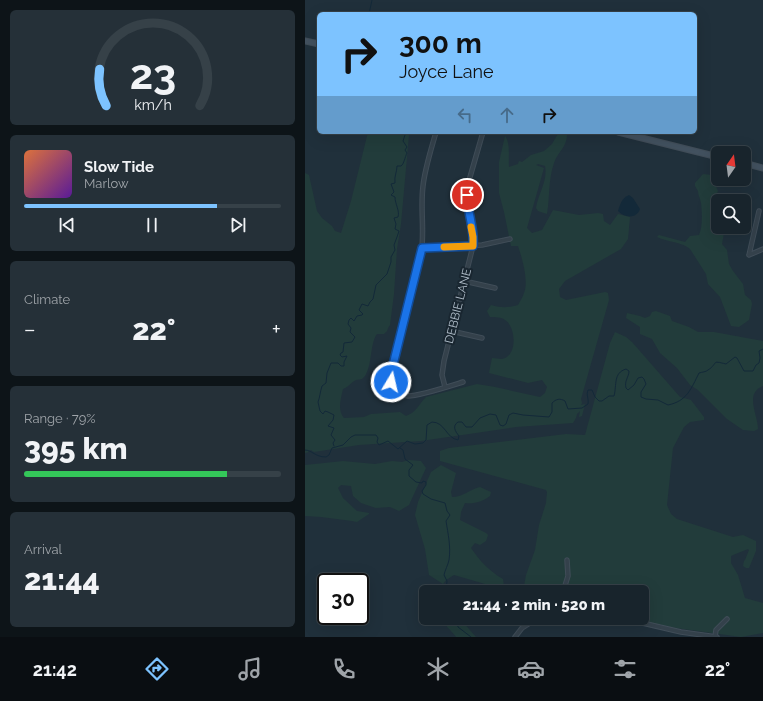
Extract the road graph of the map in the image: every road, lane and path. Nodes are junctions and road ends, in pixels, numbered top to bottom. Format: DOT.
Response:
graph roads {
  1 [pos="305,40"];
  2 [pos="317,43"];
  3 [pos="436,134"];
  4 [pos="482,134"];
  5 [pos="626,134"];
  6 [pos="711,155"];
  7 [pos="751,165"];
  8 [pos="763,168"];
  9 [pos="759,211"];
  10 [pos="510,239"];
  11 [pos="473,246"];
  12 [pos="422,248"];
  13 [pos="763,249"];
  14 [pos="464,280"];
  15 [pos="495,288"];
  16 [pos="451,331"];
  17 [pos="482,338"];
  18 [pos="463,382"];
  19 [pos="445,387"];
  20 [pos="567,560"];
  21 [pos="565,585"];
  22 [pos="727,619"];
  23 [pos="649,623"];
  24 [pos="526,625"];
  25 [pos="515,637"];
  26 [pos="716,637"];
  1 -- 2 [label="main road"];
  3 -- 12 [label="street"];
  4 -- 11 [label="street, DEBBIE LANE"];
  5 -- 6 [label="main road"];
  7 -- 8 [label="main road"];
  9 -- 13 [label="street"];
  10 -- 11 [label="street"];
  11 -- 12 [label="street"];
  11 -- 14 [label="street, DEBBIE LANE"];
  12 -- 19 [label="street"];
  14 -- 15 [label="street"];
  14 -- 16 [label="street, DEBBIE LANE"];
  16 -- 17 [label="street"];
  16 -- 19 [label="street, DEBBIE LANE"];
  18 -- 19 [label="street"];
  20 -- 21 [label="street"];
  22 -- 26 [label="street"];
  23 -- 26 [label="street"];
  24 -- 25 [label="street"];
}
